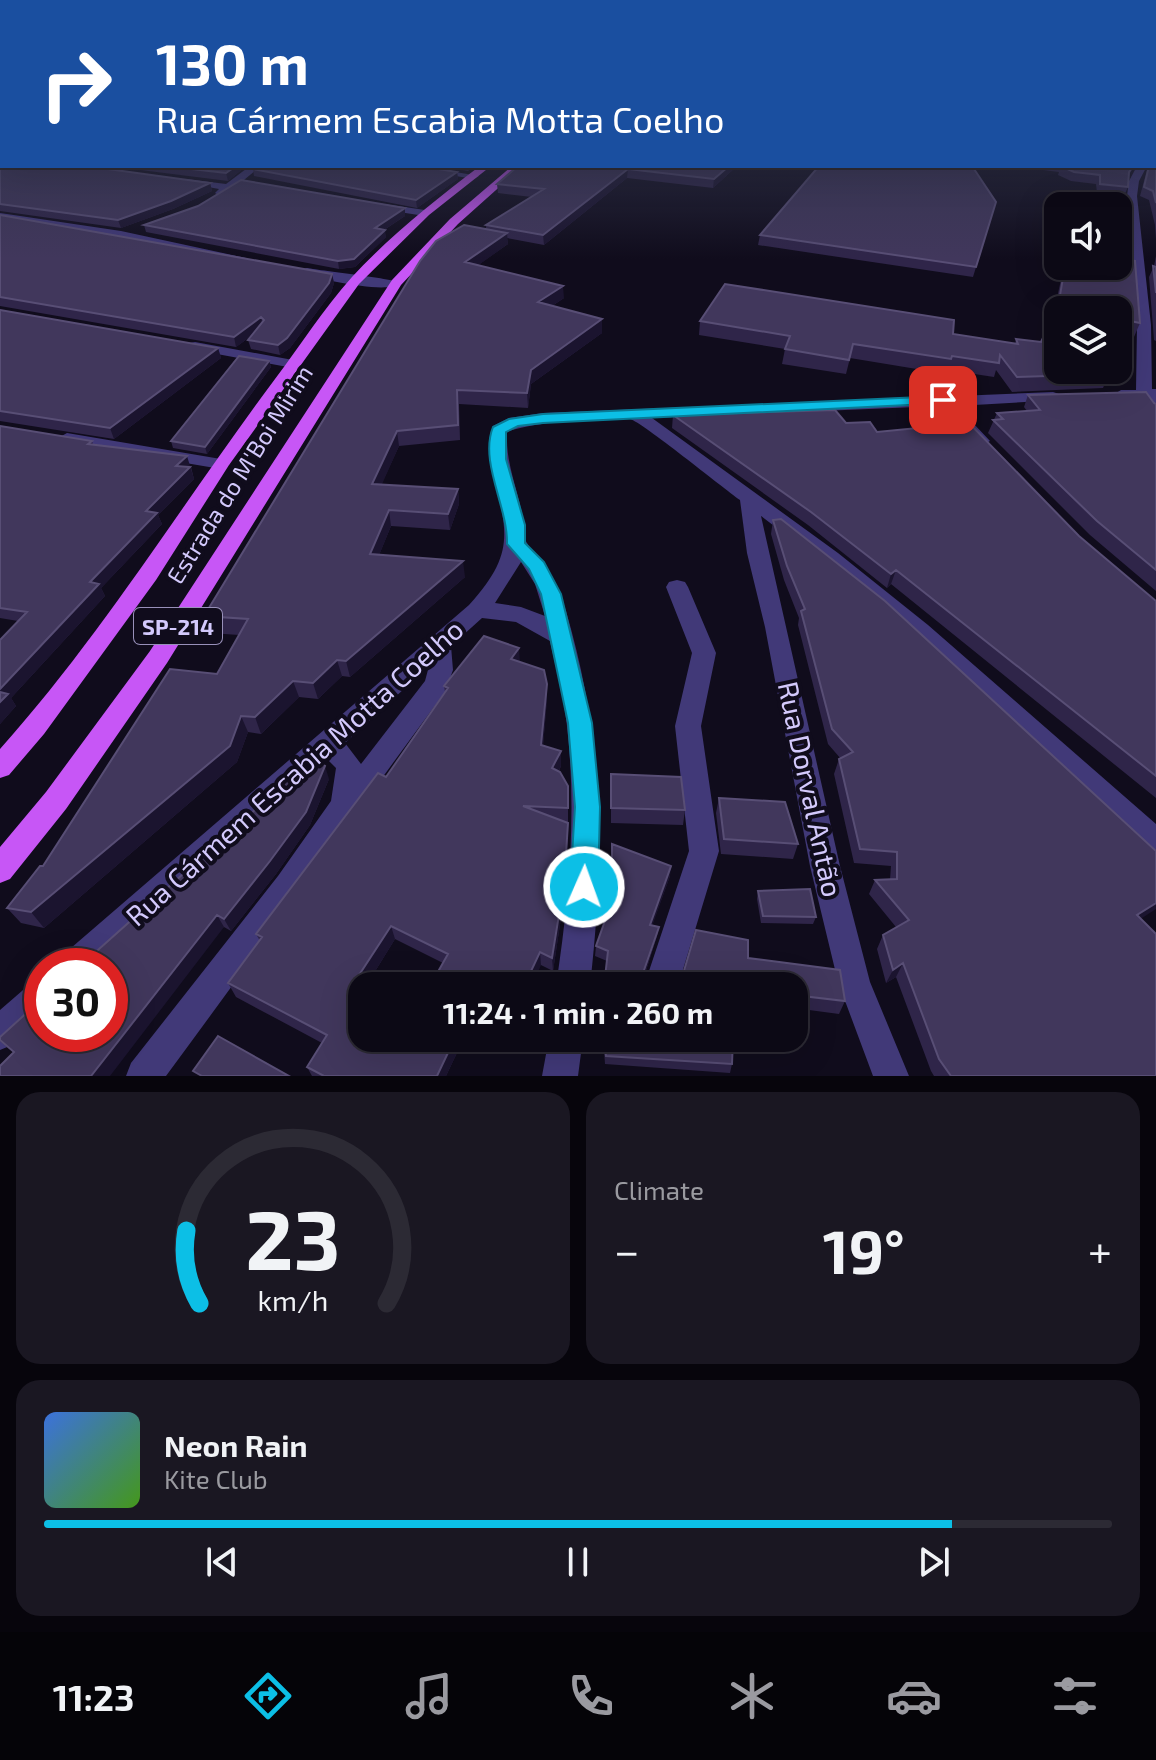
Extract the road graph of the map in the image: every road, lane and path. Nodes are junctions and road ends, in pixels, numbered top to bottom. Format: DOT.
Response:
graph roads {
  1 [pos="254,168"];
  2 [pos="415,168"];
  3 [pos="484,168"];
  4 [pos="515,168"];
  5 [pos="1142,168"];
  6 [pos="474,176"];
  7 [pos="169,180"];
  8 [pos="241,180"];
  9 [pos="255,182"];
  10 [pos="230,187"];
  11 [pos="211,199"];
  12 [pos="371,205"];
  13 [pos="425,213"];
  14 [pos="0,216"];
  15 [pos="144,227"];
  16 [pos="121,234"];
  17 [pos="260,262"];
  18 [pos="291,269"];
  19 [pos="355,281"];
  20 [pos="396,283"];
  21 [pos="179,343"];
  22 [pos="293,364"];
  23 [pos="1150,394"];
  24 [pos="1096,395"];
  25 [pos="1064,396"];
  26 [pos="943,400"];
  27 [pos="1156,411"];
  28 [pos="638,416"];
  29 [pos="45,435"];
  30 [pos="992,453"];
  31 [pos="221,464"];
  32 [pos="749,498"];
  33 [pos="516,544"];
  34 [pos="677,587"];
  35 [pos="477,610"];
  36 [pos="560,636"];
  37 [pos="439,643"];
  38 [pos="326,745"];
  39 [pos="0,767"];
  40 [pos="344,806"];
  41 [pos="1156,842"];
  42 [pos="0,869"];
  43 [pos="96,948"];
  44 [pos="575,972"];
  45 [pos="665,972"];
  46 [pos="24,1012"];
  47 [pos="0,1033"];
  48 [pos="564,1052"];
  49 [pos="144,1076"];
  50 [pos="560,1076"];
  51 [pos="891,1076"];
  1 -- 8 [label="street"];
  2 -- 6 [label="street"];
  3 -- 6 [label="main road, Estrada do M'Boi Mirim / SP-214"];
  4 -- 20 [label="main road, Estrada do M'Boi Mirim / SP-214"];
  5 -- 23 [label="street"];
  6 -- 13 [label="main road, Estrada do M'Boi Mirim / SP-214"];
  7 -- 10 [label="street"];
  8 -- 9 [label="street"];
  8 -- 10 [label="street"];
  10 -- 11 [label="street"];
  12 -- 13 [label="street"];
  13 -- 19 [label="main road, Estrada do M'Boi Mirim / SP-214"];
  14 -- 16 [label="street"];
  15 -- 16 [label="street"];
  16 -- 17 [label="street"];
  18 -- 19 [label="street"];
  19 -- 20 [label="street"];
  19 -- 22 [label="main road, Estrada do M'Boi Mirim / SP-214"];
  20 -- 42 [label="main road, Estrada do M'Boi Mirim / SP-214"];
  21 -- 22 [label="street"];
  22 -- 31 [label="main road, Estrada do M'Boi Mirim / SP-214"];
  23 -- 24 [label="street"];
  23 -- 27 [label="street"];
  25 -- 26 [label="street"];
  26 -- 28 [label="street"];
  26 -- 30 [label="street"];
  28 -- 32 [label="street"];
  28 -- 33 [label="street"];
  29 -- 31 [label="street"];
  31 -- 39 [label="main road, Estrada do M'Boi Mirim / SP-214"];
  32 -- 41 [label="street"];
  32 -- 51 [label="street, Rua Dorval Antão"];
  33 -- 35 [label="street, Rua Cármem Escabia Motta Coelho"];
  33 -- 36 [label="street"];
  34 -- 45 [label="street"];
  35 -- 36 [label="street"];
  35 -- 37 [label="street, Rua Cármem Escabia Motta Coelho"];
  36 -- 44 [label="street"];
  37 -- 38 [label="street, Rua Cármem Escabia Motta Coelho"];
  37 -- 40 [label="street"];
  38 -- 40 [label="street"];
  38 -- 43 [label="street, Rua Cármem Escabia Motta Coelho"];
  40 -- 49 [label="street"];
  46 -- 47 [label="street"];
  48 -- 50 [label="street"];
}
